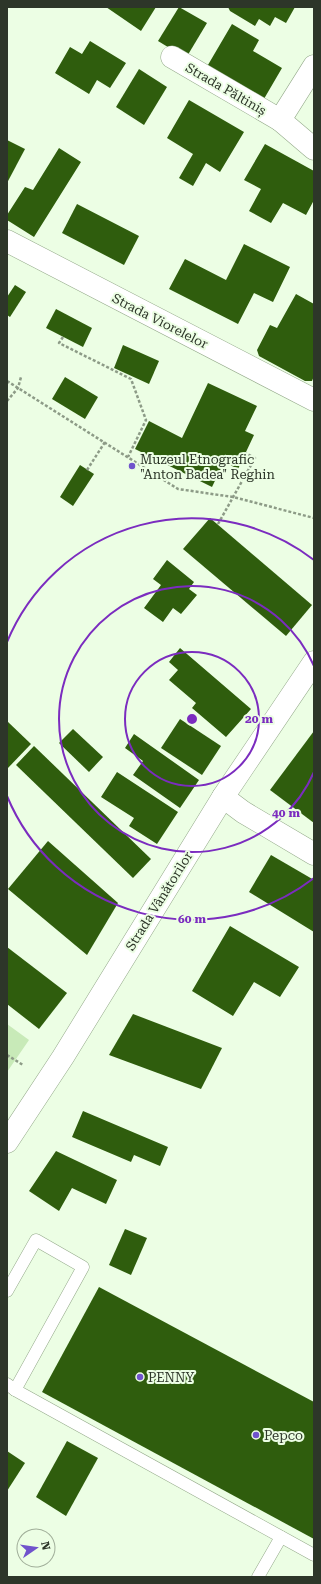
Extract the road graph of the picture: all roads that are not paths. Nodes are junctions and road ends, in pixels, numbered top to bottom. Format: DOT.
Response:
graph roads {
  1 [pos="172,57"];
  2 [pos="314,66"];
  3 [pos="280,120"];
  4 [pos="314,149"];
  5 [pos="7,241"];
  6 [pos="314,400"];
  7 [pos="314,662"];
  8 [pos="224,797"];
  9 [pos="314,854"];
  10 [pos="7,1142"];
  11 [pos="7,1291"];
  12 [pos="11,1387"];
  13 [pos="281,1537"];
  14 [pos="314,1555"];
  15 [pos="258,1577"];
  1 -- 3 [label="street, Strada Păltiniș"];
  2 -- 3 [label="street, Strada Păltiniș"];
  3 -- 4 [label="street, Strada Păltiniș"];
  5 -- 6 [label="street, Strada Viorelelor"];
  7 -- 8 [label="street, Strada Vânătorilor"];
  8 -- 9 [label="street"];
  8 -- 10 [label="street, Strada Vânătorilor"];
  11 -- 12 [label="lane"];
  12 -- 13 [label="lane"];
  13 -- 14 [label="lane"];
  13 -- 15 [label="lane"];
}
